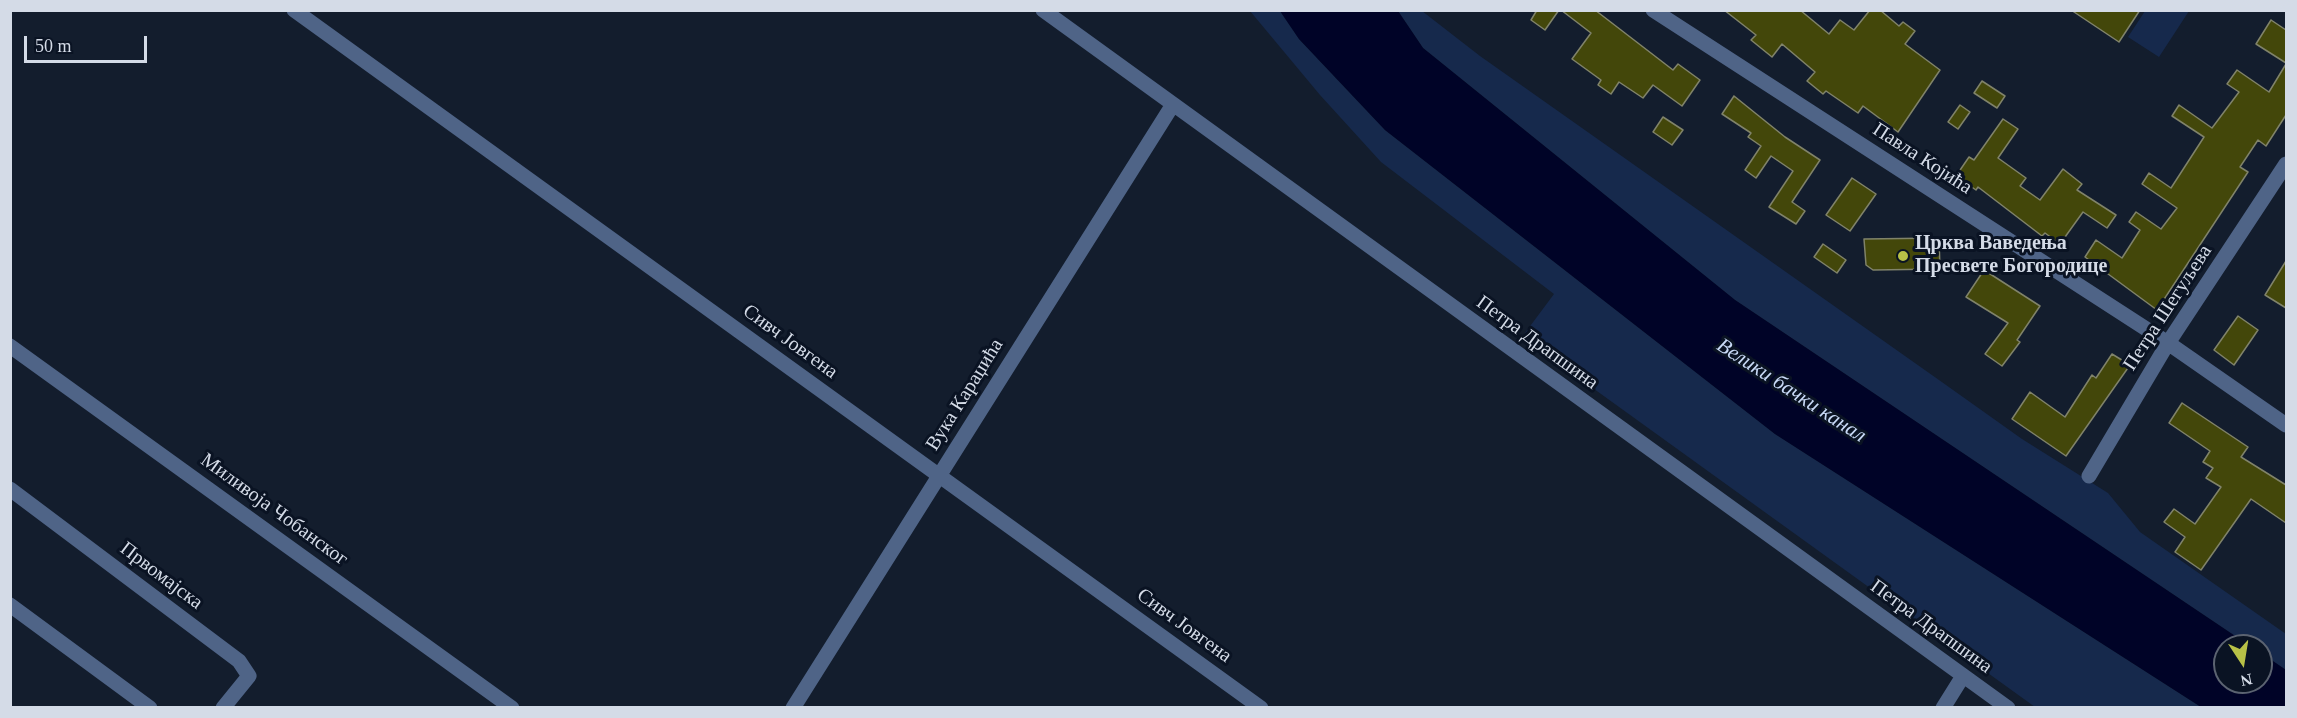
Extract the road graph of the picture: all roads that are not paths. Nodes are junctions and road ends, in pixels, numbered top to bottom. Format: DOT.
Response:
graph roads {
  1 [pos="294,10"];
  2 [pos="1043,10"];
  3 [pos="1653,10"];
  4 [pos="1061,16"];
  5 [pos="1172,106"];
  6 [pos="2286,164"];
  7 [pos="2168,343"];
  8 [pos="10,346"];
  9 [pos="2286,425"];
  10 [pos="939,476"];
  11 [pos="2089,476"];
  12 [pos="10,489"];
  13 [pos="10,605"];
  14 [pos="1963,676"];
  15 [pos="150,708"];
  16 [pos="223,708"];
  17 [pos="512,708"];
  18 [pos="793,708"];
  19 [pos="1261,708"];
  20 [pos="1943,708"];
  21 [pos="2008,708"];
  1 -- 10 [label="street, Сивч Јовгена"];
  2 -- 4 [label="street, Петра Драпшина"];
  3 -- 7 [label="street, Павла Којића"];
  4 -- 5 [label="street, Петра Драпшина"];
  5 -- 10 [label="street, Вука Караџића"];
  5 -- 14 [label="street, Петра Драпшина"];
  6 -- 7 [label="street, Петра Шегуљева"];
  7 -- 9 [label="street, Павла Којића"];
  7 -- 11 [label="street, Петра Шегуљева"];
  8 -- 17 [label="street, Миливоја Чобанског"];
  10 -- 18 [label="street, Вука Караџића"];
  10 -- 19 [label="street, Сивч Јовгена"];
  12 -- 16 [label="street, Првомајска"];
  13 -- 15 [label="street"];
  14 -- 20 [label="street"];
  14 -- 21 [label="street, Петра Драпшина"];
}
